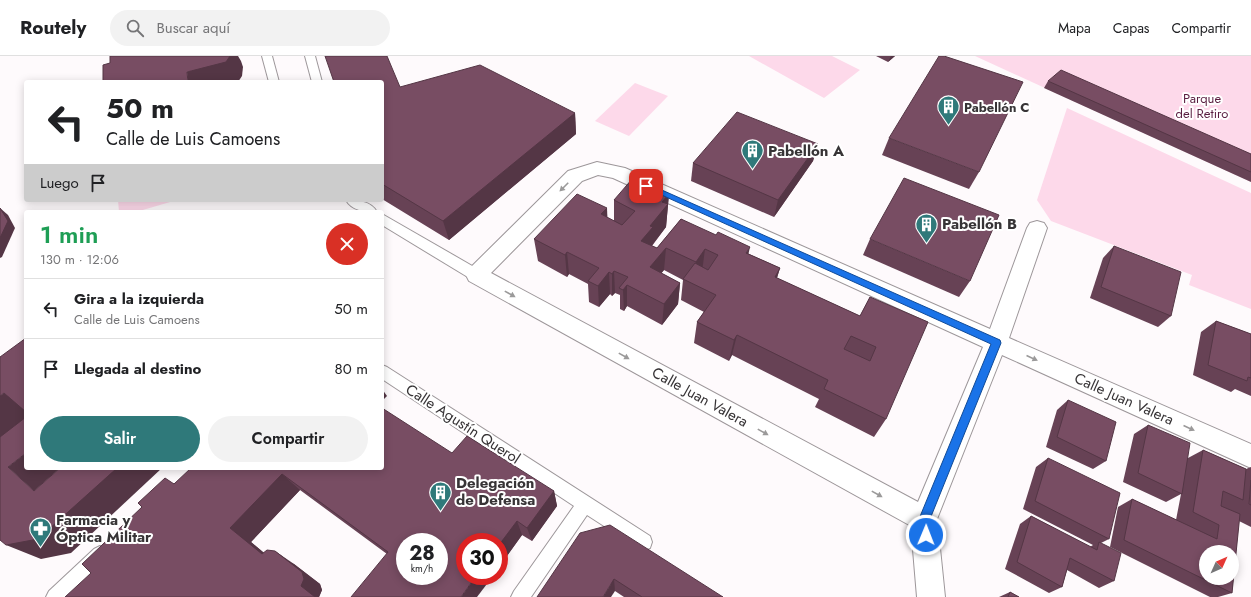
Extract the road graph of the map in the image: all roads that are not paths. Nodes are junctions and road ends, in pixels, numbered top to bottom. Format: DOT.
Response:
graph roads {
  1 [pos="267,56"];
  2 [pos="310,56"];
  3 [pos="273,80"];
  4 [pos="316,80"];
  5 [pos="355,202"];
  6 [pos="368,210"];
  7 [pos="384,220"];
  8 [pos="1037,228"];
  9 [pos="476,275"];
  10 [pos="996,343"];
  11 [pos="384,372"];
  12 [pos="1251,456"];
  13 [pos="586,504"];
  14 [pos="924,519"];
  15 [pos="114,542"];
  16 [pos="644,542"];
  17 [pos="55,597"];
  18 [pos="520,597"];
  19 [pos="931,597"];
  1 -- 3 [label="lane"];
  2 -- 4 [label="lane"];
  5 -- 6 [label="lane"];
  7 -- 9 [label="lane"];
  8 -- 10 [label="street"];
  10 -- 9 [label="street, Calle Juan Valera, one-way"];
  9 -- 14 [label="street, Calle Juan Valera, one-way"];
  10 -- 12 [label="street, Calle Juan Valera, one-way"];
  10 -- 14 [label="street"];
  11 -- 13 [label="lane, Calle Agustín Querol"];
  13 -- 16 [label="lane, Calle Agustín Querol"];
  13 -- 18 [label="lane"];
  14 -- 19 [label="street"];
  15 -- 17 [label="lane"];
}
